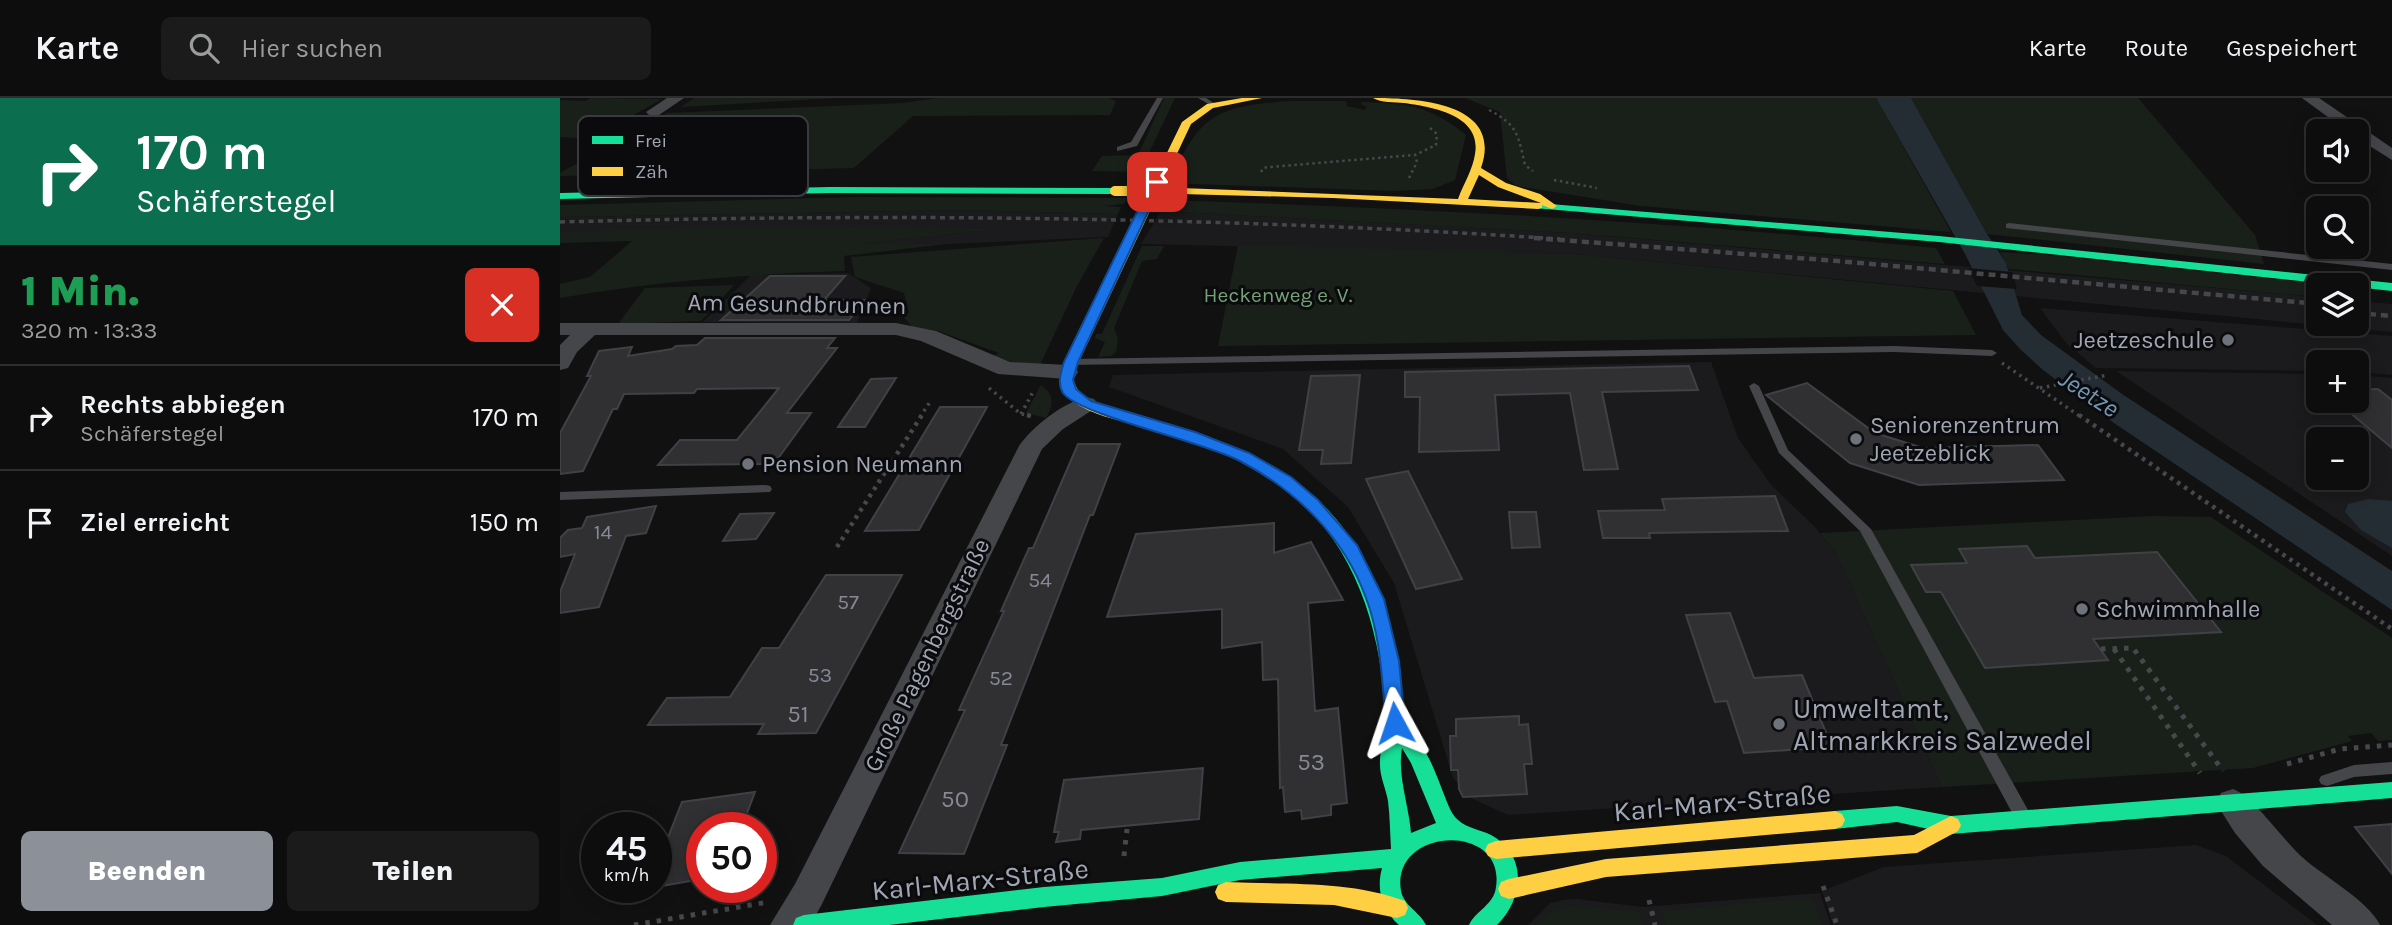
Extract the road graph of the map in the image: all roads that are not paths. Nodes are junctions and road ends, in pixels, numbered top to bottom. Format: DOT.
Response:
graph roads {
  1 [pos="677,98"];
  2 [pos="1160,98"];
  3 [pos="1258,98"];
  4 [pos="1377,98"];
  5 [pos="2309,98"];
  6 [pos="1207,102"];
  7 [pos="654,112"];
  8 [pos="1120,149"];
  9 [pos="2392,155"];
  10 [pos="1475,168"];
  11 [pos="808,191"];
  12 [pos="599,196"];
  13 [pos="560,197"];
  14 [pos="1462,201"];
  15 [pos="1552,206"];
  16 [pos="2010,226"];
  17 [pos="2392,267"];
  18 [pos="2392,286"];
  19 [pos="560,329"];
  20 [pos="590,329"];
  21 [pos="1992,353"];
  22 [pos="560,363"];
  23 [pos="1069,367"];
  24 [pos="1754,386"];
  25 [pos="1086,404"];
  26 [pos="766,489"];
  27 [pos="560,496"];
  28 [pos="1395,723"];
  29 [pos="2392,768"];
  30 [pos="2229,789"];
  31 [pos="2392,790"];
  32 [pos="2270,799"];
  33 [pos="2024,819"];
  34 [pos="1951,825"];
  35 [pos="1454,831"];
  36 [pos="1869,847"];
  37 [pos="1496,849"];
  38 [pos="1399,854"];
  39 [pos="1805,870"];
  40 [pos="1685,879"];
  41 [pos="1547,880"];
  42 [pos="1162,887"];
  43 [pos="1509,889"];
  44 [pos="1397,908"];
  45 [pos="789,925"];
  46 [pos="804,925"];
  47 [pos="1415,925"];
  48 [pos="1480,925"];
  49 [pos="2361,925"];
  1 -- 7 [label="street"];
  2 -- 8 [label="lane"];
  3 -- 6 [label="main road"];
  4 -- 10 [label="main road"];
  5 -- 9 [label="street"];
  6 -- 23 [label="main road"];
  10 -- 14 [label="main road"];
  10 -- 15 [label="main road"];
  11 -- 14 [label="main road, bridge"];
  12 -- 13 [label="main road, bridge"];
  14 -- 15 [label="main road"];
  15 -- 18 [label="main road"];
  16 -- 17 [label="lane"];
  19 -- 20 [label="street, Am Gesundbrunnen"];
  20 -- 22 [label="street"];
  20 -- 23 [label="street, Am Gesundbrunnen"];
  21 -- 23 [label="lane"];
  23 -- 25 [label="main road"];
  24 -- 33 [label="lane"];
  25 -- 28 [label="main road"];
  25 -- 45 [label="street, Große Pagenbergstraße"];
  26 -- 27 [label="lane"];
  28 -- 35 [label="main road"];
  28 -- 38 [label="main road"];
  29 -- 32 [label="lane"];
  30 -- 32 [label="main road, Karl-Marx-Straße"];
  30 -- 33 [label="main road, Karl-Marx-Straße"];
  30 -- 49 [label="street"];
  31 -- 32 [label="main road, Karl-Marx-Straße"];
  33 -- 34 [label="main road, Karl-Marx-Straße"];
  34 -- 36 [label="main road, Karl-Marx-Straße"];
  34 -- 37 [label="main road, Karl-Marx-Straße"];
  35 -- 37 [label="main road"];
  35 -- 38 [label="main road"];
  36 -- 39 [label="lane"];
  36 -- 41 [label="main road, Karl-Marx-Straße"];
  37 -- 43 [label="main road"];
  38 -- 42 [label="main road, Karl-Marx-Straße"];
  38 -- 44 [label="main road"];
  40 -- 41 [label="lane"];
  41 -- 43 [label="main road, Karl-Marx-Straße"];
  42 -- 44 [label="main road, Karl-Marx-Straße"];
  42 -- 46 [label="main road, Karl-Marx-Straße"];
  43 -- 48 [label="main road"];
  44 -- 47 [label="main road"];
}
